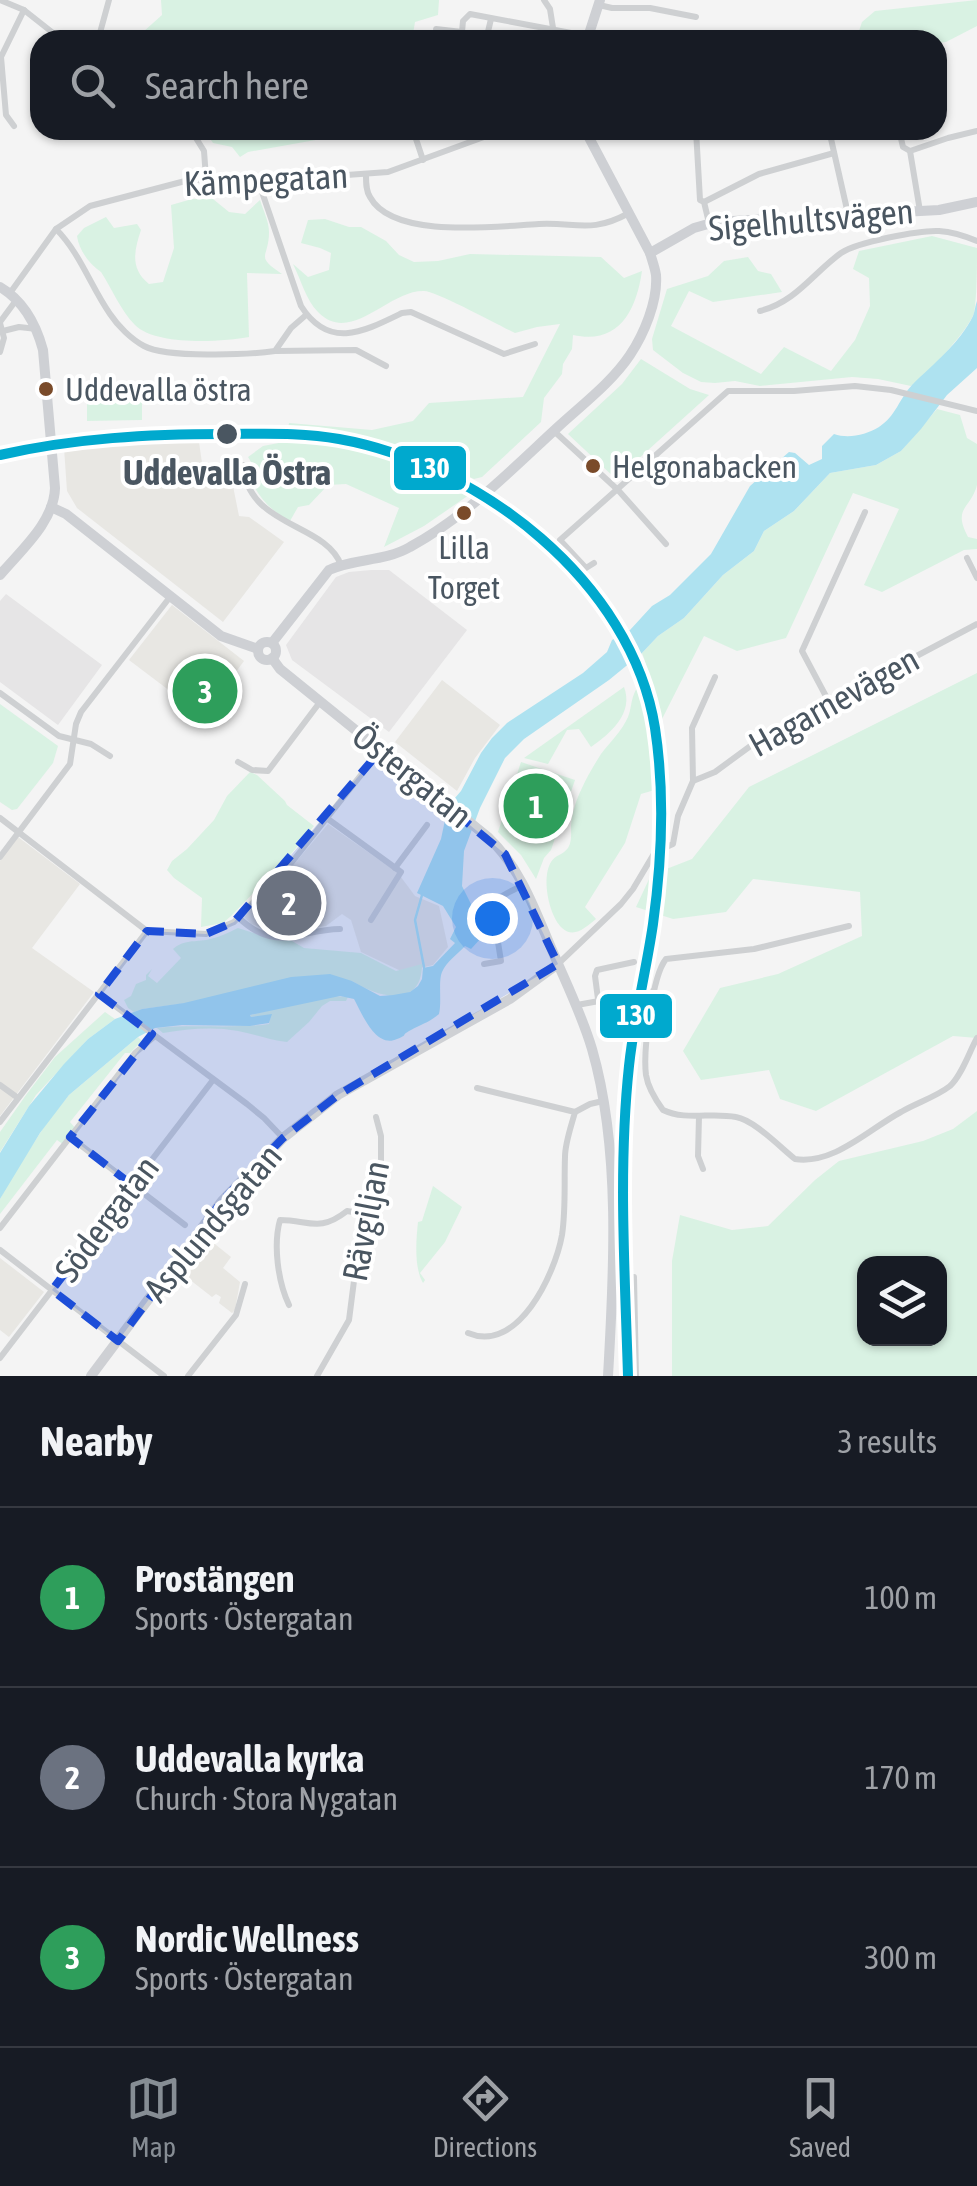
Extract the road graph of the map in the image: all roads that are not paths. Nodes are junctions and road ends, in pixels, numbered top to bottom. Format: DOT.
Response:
graph roads {
  1 [pos="0,0"];
  2 [pos="109,0"];
  3 [pos="544,0"];
  4 [pos="599,3"];
  5 [pos="24,10"];
  6 [pos="696,17"];
  7 [pos="491,18"];
  8 [pos="553,28"];
  9 [pos="436,29"];
  10 [pos="49,30"];
  11 [pos="101,30"];
  12 [pos="445,30"];
  13 [pos="462,30"];
  14 [pos="488,30"];
  15 [pos="560,30"];
  16 [pos="591,30"];
  17 [pos="14,126"];
  18 [pos="977,131"];
  19 [pos="947,138"];
  20 [pos="197,140"];
  21 [pos="417,140"];
  22 [pos="477,140"];
  23 [pos="590,140"];
  24 [pos="697,140"];
  25 [pos="831,140"];
  26 [pos="902,140"];
  27 [pos="941,140"];
  28 [pos="910,151"];
  29 [pos="834,153"];
  30 [pos="424,160"];
  31 [pos="366,175"];
  32 [pos="206,178"];
  33 [pos="260,178"];
  34 [pos="704,202"];
  35 [pos="977,202"];
  36 [pos="920,211"];
  37 [pos="629,212"];
  38 [pos="848,214"];
  39 [pos="709,223"];
  40 [pos="56,229"];
  41 [pos="977,241"];
  42 [pos="650,253"];
  43 [pos="9,293"];
  44 [pos="760,311"];
  45 [pos="306,315"];
  46 [pos="1,326"];
  47 [pos="36,329"];
  48 [pos="535,344"];
  49 [pos="274,351"];
  50 [pos="0,352"];
  51 [pos="386,366"];
  52 [pos="977,410"];
  53 [pos="554,431"];
  54 [pos="243,465"];
  55 [pos="618,490"];
  56 [pos="52,507"];
  57 [pos="866,512"];
  58 [pos="666,544"];
  59 [pos="967,558"];
  60 [pos="594,563"];
  61 [pos="341,565"];
  62 [pos="0,575"];
  63 [pos="977,578"];
  64 [pos="170,596"];
  65 [pos="977,624"];
  66 [pos="272,643"];
  67 [pos="258,648"];
  68 [pos="272,658"];
  69 [pos="715,677"];
  70 [pos="0,693"];
  71 [pos="320,702"];
  72 [pos="829,702"];
  73 [pos="74,739"];
  74 [pos="380,751"];
  75 [pos="110,756"];
  76 [pos="238,762"];
  77 [pos="692,781"];
  78 [pos="0,818"];
  79 [pos="328,819"];
  80 [pos="427,824"];
  81 [pos="19,832"];
  82 [pos="0,858"];
  83 [pos="395,868"];
  84 [pos="524,885"];
  85 [pos="238,918"];
  86 [pos="372,920"];
  87 [pos="849,926"];
  88 [pos="340,929"];
  89 [pos="147,931"];
  90 [pos="634,962"];
  91 [pos="484,964"];
  92 [pos="558,964"];
  93 [pos="654,990"];
  94 [pos="98,994"];
  95 [pos="598,999"];
  96 [pos="576,1005"];
  97 [pos="152,1034"];
  98 [pos="977,1038"];
  99 [pos="213,1080"];
  100 [pos="0,1085"];
  101 [pos="477,1088"];
  102 [pos="18,1098"];
  103 [pos="602,1101"];
  104 [pos="575,1112"];
  105 [pos="699,1116"];
  106 [pos="376,1118"];
  107 [pos="0,1122"];
  108 [pos="70,1137"];
  109 [pos="282,1138"];
  110 [pos="703,1169"];
  111 [pos="132,1185"];
  112 [pos="364,1214"];
  113 [pos="186,1225"];
  114 [pos="0,1228"];
  115 [pos="0,1250"];
  116 [pos="612,1276"];
  117 [pos="244,1284"];
  118 [pos="52,1290"];
  119 [pos="289,1305"];
  120 [pos="468,1333"];
  121 [pos="118,1341"];
  122 [pos="0,1358"];
  123 [pos="91,1376"];
  124 [pos="164,1376"];
  125 [pos="188,1376"];
  126 [pos="317,1376"];
  127 [pos="608,1376"];
  128 [pos="636,1376"];
  1 -- 5 [label="street"];
  2 -- 11 [label="street"];
  3 -- 8 [label="street"];
  4 -- 6 [label="street"];
  4 -- 16 [label="street"];
  5 -- 10 [label="street"];
  5 -- 17 [label="street"];
  7 -- 8 [label="street"];
  7 -- 13 [label="street"];
  7 -- 14 [label="street"];
  8 -- 15 [label="street"];
  9 -- 12 [label="street"];
  18 -- 19 [label="street"];
  20 -- 32 [label="street"];
  21 -- 30 [label="street"];
  22 -- 30 [label="street, Kämpegatan"];
  23 -- 37 [label="street"];
  24 -- 34 [label="street"];
  25 -- 29 [label="street"];
  26 -- 28 [label="street"];
  27 -- 28 [label="street"];
  28 -- 36 [label="street"];
  29 -- 34 [label="street"];
  29 -- 38 [label="street"];
  30 -- 31 [label="street, Kämpegatan"];
  31 -- 33 [label="street, Kämpegatan"];
  31 -- 37 [label="street"];
  32 -- 33 [label="street, Kämpegatan"];
  32 -- 40 [label="street, Kämpegatan"];
  33 -- 45 [label="street"];
  34 -- 39 [label="street"];
  35 -- 36 [label="street, Sigelhultsvägen"];
  36 -- 38 [label="street, Sigelhultsvägen"];
  37 -- 42 [label="street"];
  38 -- 39 [label="street, Sigelhultsvägen"];
  39 -- 42 [label="street, Sigelhultsvägen"];
  40 -- 43 [label="street, Kämpegatan"];
  40 -- 49 [label="street"];
  41 -- 44 [label="street"];
  42 -- 53 [label="street"];
  43 -- 46 [label="street, Kämpegatan"];
  43 -- 47 [label="street"];
  45 -- 48 [label="street"];
  45 -- 49 [label="street"];
  46 -- 47 [label="street"];
  46 -- 50 [label="street"];
  47 -- 56 [label="street"];
  49 -- 51 [label="street"];
  52 -- 55 [label="street"];
  53 -- 55 [label="street"];
  53 -- 61 [label="street"];
  54 -- 61 [label="street"];
  55 -- 58 [label="street"];
  55 -- 60 [label="street"];
  56 -- 62 [label="street"];
  56 -- 64 [label="street"];
  57 -- 72 [label="street"];
  59 -- 63 [label="street"];
  61 -- 66 [label="street"];
  64 -- 67 [label="street"];
  64 -- 73 [label="street"];
  65 -- 72 [label="street, Hagarnevägen"];
  66 -- 67 [label="street"];
  66 -- 68 [label="street"];
  67 -- 68 [label="street"];
  68 -- 71 [label="street, Östergatan"];
  69 -- 77 [label="street"];
  70 -- 73 [label="street"];
  71 -- 74 [label="street, Östergatan"];
  71 -- 76 [label="street"];
  72 -- 77 [label="street, Hagarnevägen"];
  73 -- 75 [label="street"];
  73 -- 81 [label="street"];
  74 -- 79 [label="street"];
  74 -- 84 [label="street, Östergatan"];
  77 -- 92 [label="street"];
  78 -- 81 [label="street"];
  79 -- 83 [label="street"];
  79 -- 85 [label="street"];
  80 -- 83 [label="street"];
  81 -- 82 [label="street"];
  81 -- 89 [label="street"];
  83 -- 86 [label="street"];
  84 -- 91 [label="street"];
  84 -- 92 [label="street, Östergatan"];
  85 -- 88 [label="street"];
  85 -- 89 [label="street"];
  87 -- 93 [label="street"];
  89 -- 94 [label="street"];
  90 -- 95 [label="street"];
  92 -- 96 [label="street, Östergatan"];
  92 -- 109 [label="street, Asplundsgatan"];
  93 -- 95 [label="street"];
  93 -- 105 [label="street"];
  94 -- 97 [label="street"];
  94 -- 102 [label="street"];
  95 -- 96 [label="street"];
  96 -- 103 [label="street, Östergatan"];
  97 -- 99 [label="street"];
  97 -- 108 [label="street"];
  98 -- 105 [label="street"];
  99 -- 109 [label="street"];
  99 -- 111 [label="street, Södergatan"];
  100 -- 102 [label="street"];
  101 -- 104 [label="street"];
  102 -- 107 [label="street"];
  103 -- 104 [label="street"];
  103 -- 116 [label="street, Östergatan"];
  104 -- 120 [label="street"];
  105 -- 110 [label="street"];
  106 -- 112 [label="street, Rävgiljan"];
  108 -- 111 [label="street"];
  108 -- 114 [label="street"];
  109 -- 121 [label="street, Asplundsgatan"];
  111 -- 113 [label="street"];
  111 -- 118 [label="street, Södergatan"];
  112 -- 119 [label="street"];
  112 -- 126 [label="street, Rävgiljan"];
  115 -- 118 [label="street"];
  116 -- 127 [label="street, Östergatan"];
  116 -- 128 [label="street"];
  117 -- 125 [label="street"];
  118 -- 121 [label="street"];
  118 -- 122 [label="street, Södergatan"];
  121 -- 123 [label="street, Asplundsgatan"];
  121 -- 124 [label="street"];
}
